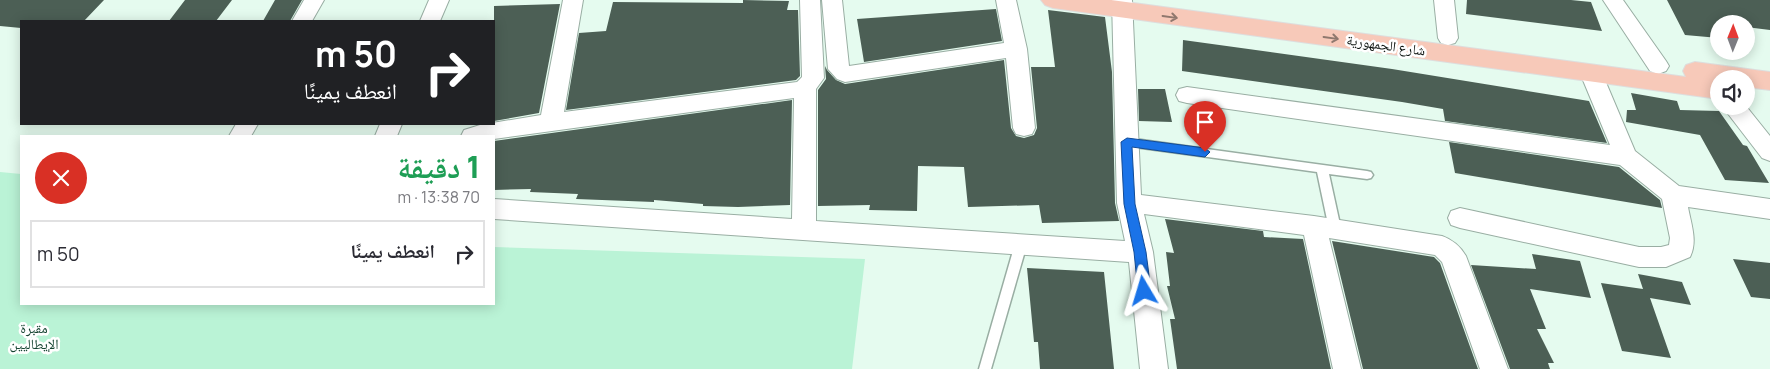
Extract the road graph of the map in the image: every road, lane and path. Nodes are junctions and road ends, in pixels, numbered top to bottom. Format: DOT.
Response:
graph roads {
  1 [pos="314,0"];
  2 [pos="438,0"];
  3 [pos="573,0"];
  4 [pos="810,0"];
  5 [pos="832,0"];
  6 [pos="1006,0"];
  7 [pos="1053,0"];
  8 [pos="1169,0"];
  9 [pos="1444,0"];
  10 [pos="1613,0"];
  11 [pos="1122,5"];
  12 [pos="303,20"];
  13 [pos="430,20"];
  14 [pos="1448,38"];
  15 [pos="1016,49"];
  16 [pos="1658,66"];
  17 [pos="1592,73"];
  18 [pos="1770,81"];
  19 [pos="805,89"];
  20 [pos="1710,89"];
  21 [pos="1187,95"];
  22 [pos="1755,95"];
  23 [pos="1770,97"];
  24 [pos="1740,115"];
  25 [pos="551,122"];
  26 [pos="1024,128"];
  27 [pos="475,135"];
  28 [pos="1127,142"];
  29 [pos="1770,152"];
  30 [pos="1626,157"];
  31 [pos="1322,169"];
  32 [pos="1367,175"];
  33 [pos="1673,195"];
  34 [pos="1129,204"];
  35 [pos="495,209"];
  36 [pos="1770,209"];
  37 [pos="1460,218"];
  38 [pos="1325,228"];
  39 [pos="804,230"];
  40 [pos="1021,244"];
  41 [pos="1140,252"];
  42 [pos="985,369"];
  43 [pos="1154,369"];
  44 [pos="1347,369"];
  45 [pos="1494,369"];
  1 -- 12 [label="street"];
  2 -- 13 [label="street"];
  3 -- 25 [label="street"];
  4 -- 19 [label="street"];
  5 -- 15 [label="street"];
  6 -- 15 [label="street"];
  7 -- 11 [label="main road, شارع الجمهورية"];
  8 -- 14 [label="main road, شارع الجمهورية"];
  9 -- 14 [label="street"];
  10 -- 16 [label="street"];
  11 -- 17 [label="main road, شارع الجمهورية, one-way"];
  11 -- 28 [label="street"];
  14 -- 16 [label="main road, شارع الجمهورية"];
  15 -- 26 [label="street"];
  16 -- 18 [label="main road, شارع الجمهورية"];
  17 -- 20 [label="main road, شارع الجمهورية"];
  17 -- 30 [label="street"];
  19 -- 25 [label="street"];
  19 -- 39 [label="street"];
  21 -- 30 [label="street"];
  22 -- 23 [label="main road"];
  24 -- 29 [label="street"];
  25 -- 27 [label="street"];
  28 -- 31 [label="lane"];
  28 -- 34 [label="street"];
  30 -- 33 [label="street"];
  31 -- 32 [label="lane"];
  31 -- 38 [label="lane"];
  33 -- 36 [label="street"];
  33 -- 37 [label="street"];
  34 -- 38 [label="street"];
  34 -- 41 [label="street"];
  35 -- 39 [label="street"];
  38 -- 44 [label="street"];
  38 -- 45 [label="street"];
  39 -- 40 [label="street"];
  40 -- 41 [label="street"];
  40 -- 42 [label="lane"];
  41 -- 43 [label="street"];
}
